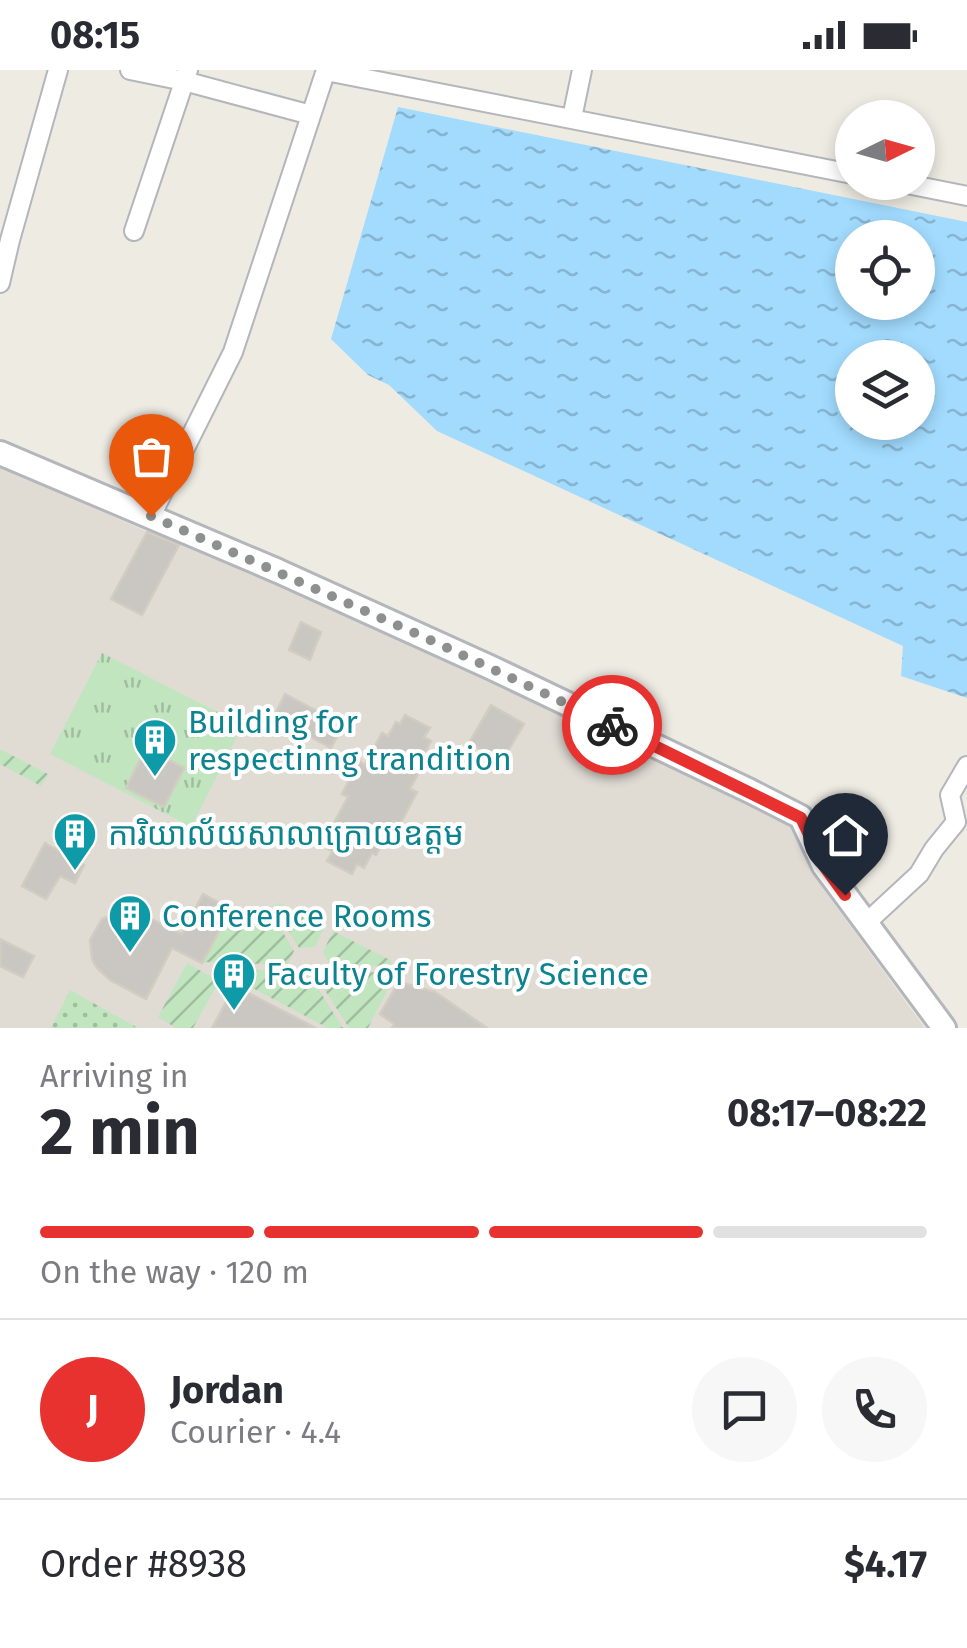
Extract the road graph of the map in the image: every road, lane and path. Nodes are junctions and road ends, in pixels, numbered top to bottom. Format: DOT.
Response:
graph roads {
  1 [pos="58,70"];
  2 [pos="130,70"];
  3 [pos="326,70"];
  4 [pos="582,70"];
  5 [pos="186,76"];
  6 [pos="311,115"];
  7 [pos="572,118"];
  8 [pos="835,171"];
  9 [pos="935,190"];
  10 [pos="967,196"];
  11 [pos="134,231"];
  12 [pos="0,284"];
  13 [pos="0,453"];
  14 [pos="151,516"];
  15 [pos="967,766"];
  16 [pos="866,924"];
  17 [pos="944,1028"];
  1 -- 12 [label="street"];
  2 -- 5 [label="street"];
  3 -- 6 [label="street"];
  3 -- 7 [label="street"];
  4 -- 7 [label="street"];
  5 -- 6 [label="street"];
  5 -- 11 [label="street"];
  6 -- 14 [label="street"];
  7 -- 8 [label="street"];
  9 -- 10 [label="street"];
  13 -- 14 [label="street"];
  14 -- 16 [label="street"];
  15 -- 16 [label="street"];
  16 -- 17 [label="street"];
}
